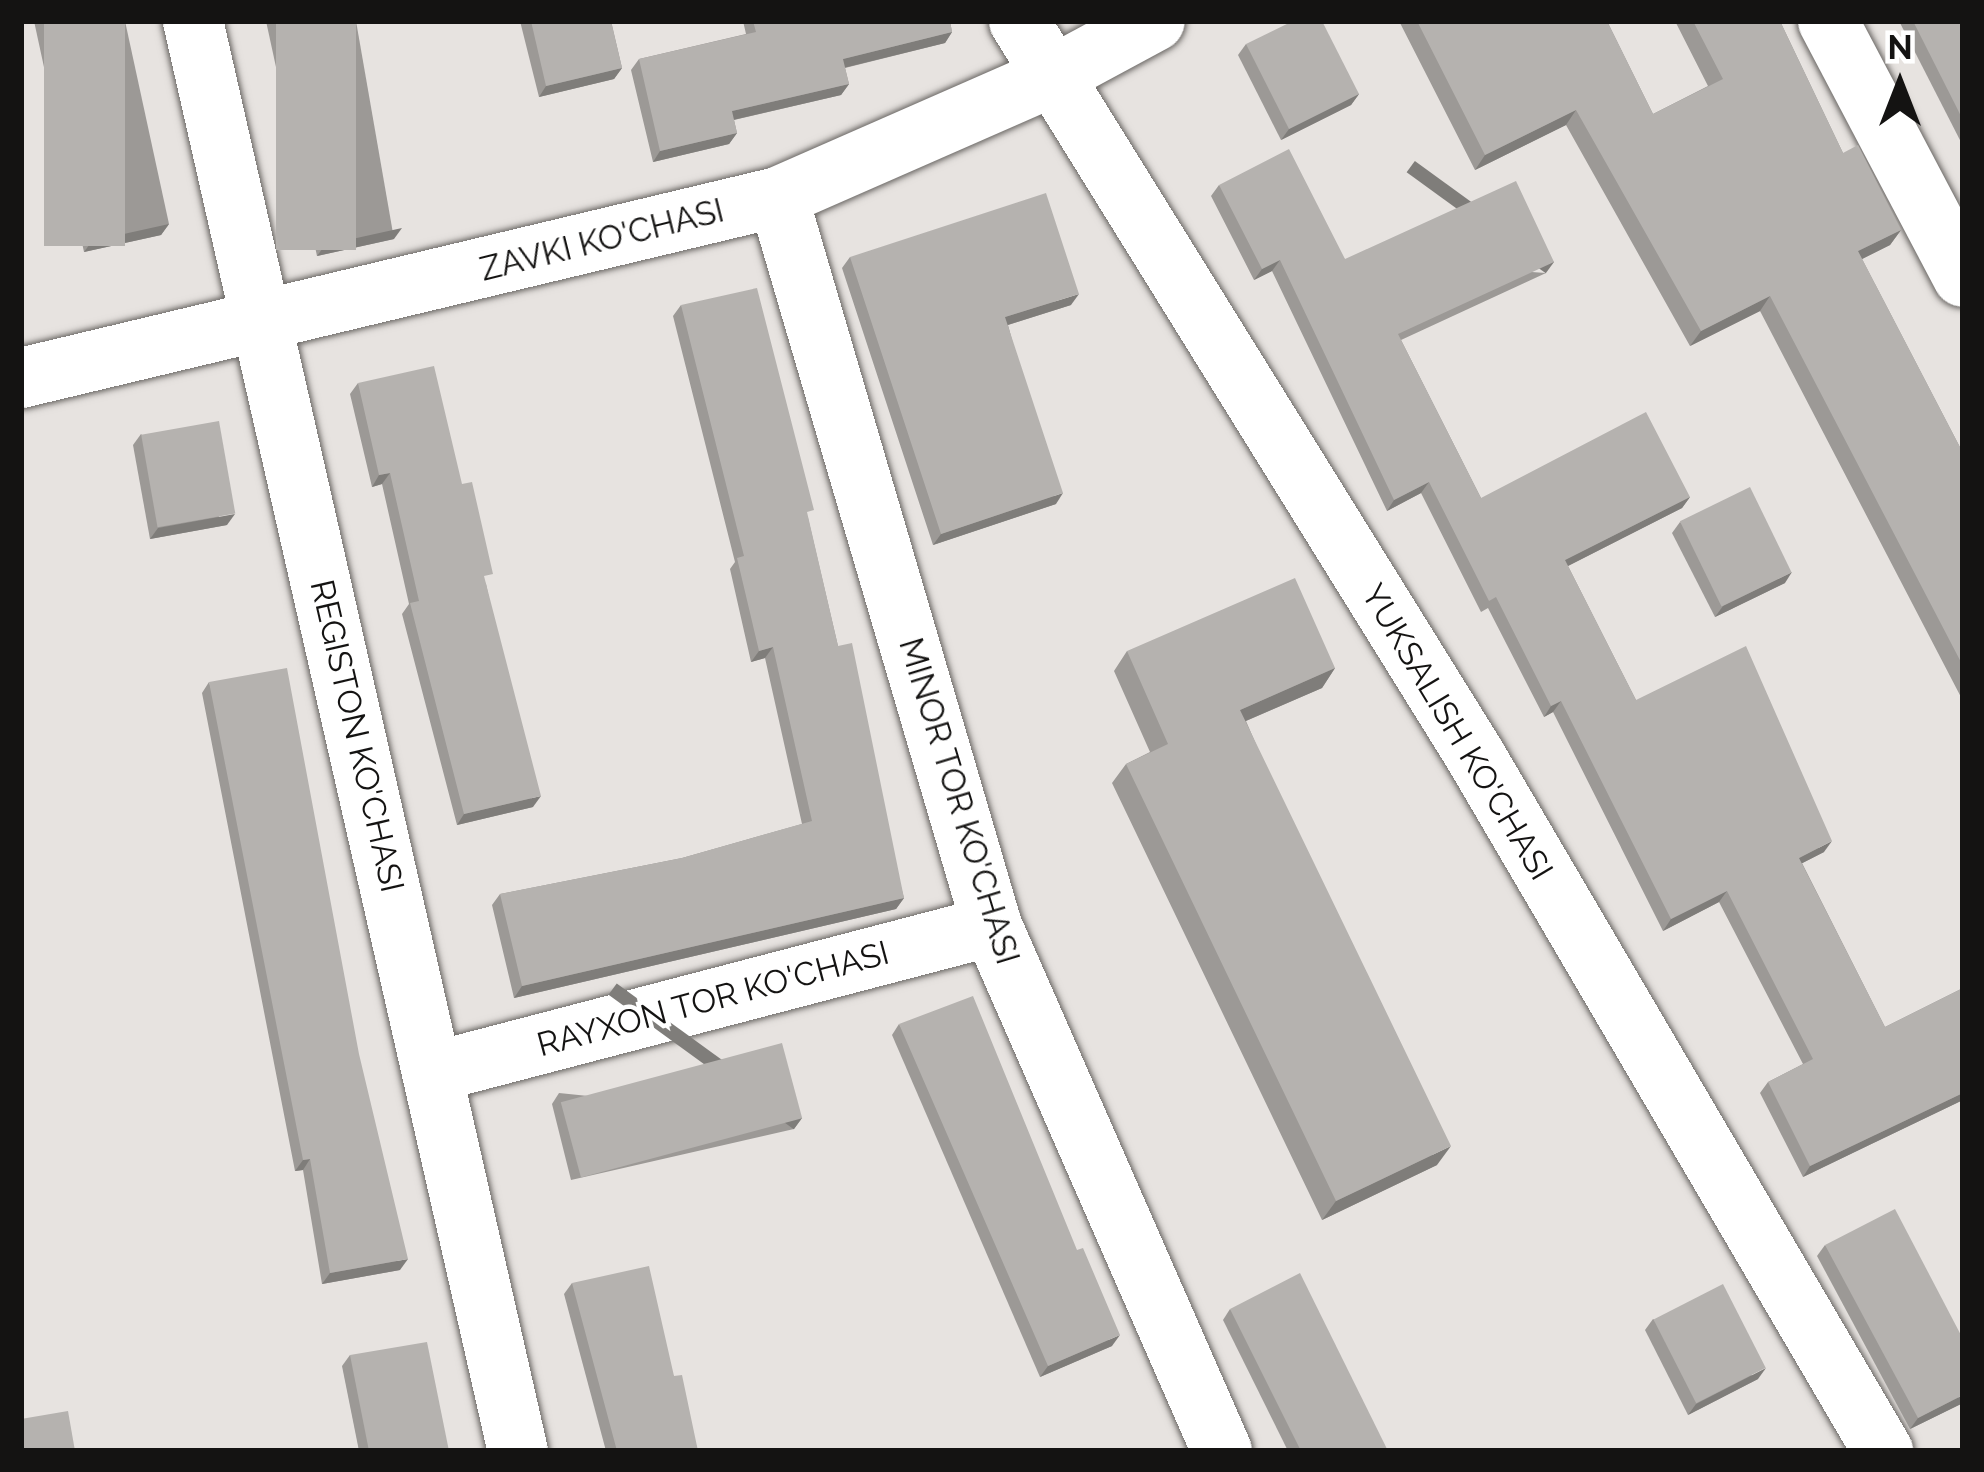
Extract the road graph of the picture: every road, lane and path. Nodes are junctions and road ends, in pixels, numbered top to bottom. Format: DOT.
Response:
graph roads {
  1 [pos="193,21"];
  2 [pos="1019,21"];
  3 [pos="1155,21"];
  4 [pos="1828,21"];
  5 [pos="1049,78"];
  6 [pos="778,197"];
  7 [pos="1963,277"];
  8 [pos="263,323"];
  9 [pos="21,378"];
  10 [pos="992,926"];
  11 [pos="434,1072"];
  12 [pos="518,1451"];
  13 [pos="1222,1451"];
  14 [pos="1883,1451"];
  1 -- 8 [label="street, REGISTON KO'CHASI"];
  2 -- 5 [label="street, YUKSALISH KO'CHASI"];
  3 -- 5 [label="street, ZAVKI KO'CHASI"];
  4 -- 7 [label="street"];
  5 -- 6 [label="street, ZAVKI KO'CHASI"];
  5 -- 14 [label="street, YUKSALISH KO'CHASI"];
  6 -- 8 [label="street, ZAVKI KO'CHASI"];
  6 -- 10 [label="street, MINOR TOR KO'CHASI"];
  8 -- 9 [label="street, ZAVKI KO'CHASI"];
  8 -- 11 [label="street, REGISTON KO'CHASI"];
  10 -- 11 [label="street, RAYXON TOR KO'CHASI"];
  10 -- 13 [label="street, MINOR TOR KO'CHASI"];
  11 -- 12 [label="street, REGISTON KO'CHASI"];
}
